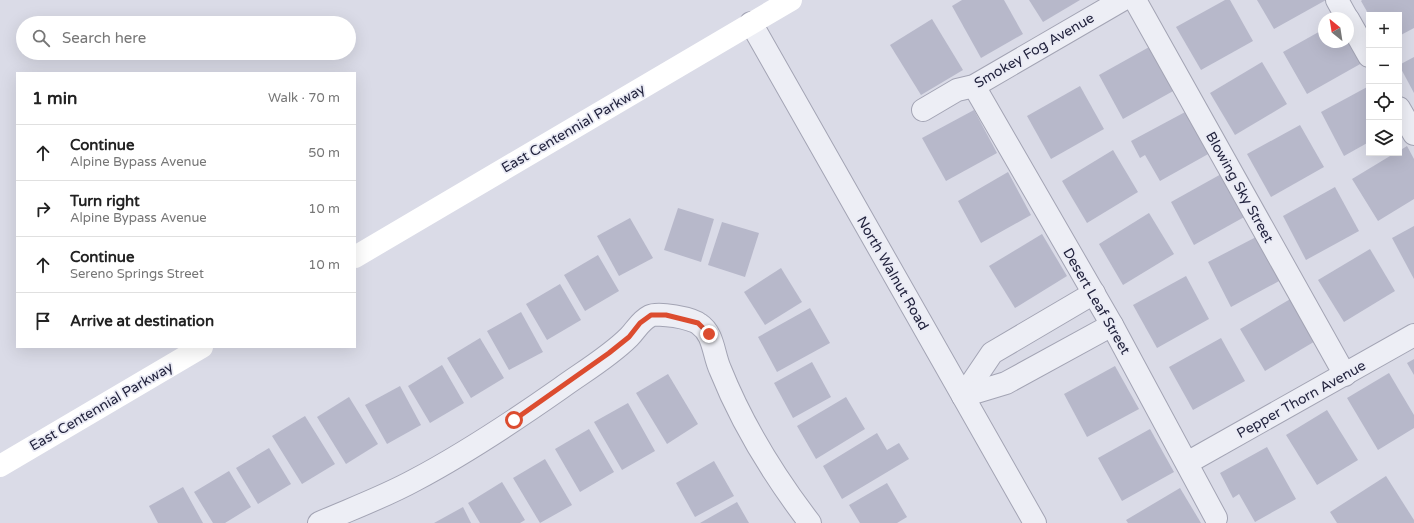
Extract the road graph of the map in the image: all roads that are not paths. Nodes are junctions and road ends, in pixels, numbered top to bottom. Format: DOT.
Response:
graph roads {
  1 [pos="791,0"];
  2 [pos="1122,0"];
  3 [pos="1135,0"];
  4 [pos="1337,0"];
  5 [pos="1344,12"];
  6 [pos="751,24"];
  7 [pos="1354,30"];
  8 [pos="1366,51"];
  9 [pos="974,86"];
  10 [pos="923,110"];
  11 [pos="1402,113"];
  12 [pos="1414,134"];
  13 [pos="356,256"];
  14 [pos="1094,293"];
  15 [pos="1112,325"];
  16 [pos="1037,326"];
  17 [pos="1414,335"];
  18 [pos="200,348"];
  19 [pos="1054,355"];
  20 [pos="1345,375"];
  21 [pos="963,396"];
  22 [pos="1187,463"];
  23 [pos="0,466"];
  24 [pos="1216,518"];
  25 [pos="319,523"];
  26 [pos="810,523"];
  27 [pos="1035,523"];
  1 -- 6 [label="main road, East Centennial Parkway"];
  2 -- 9 [label="street, Smokey Fog Avenue"];
  3 -- 20 [label="street, Blowing Sky Street"];
  4 -- 5 [label="street"];
  6 -- 13 [label="main road, East Centennial Parkway"];
  6 -- 21 [label="street, North Walnut Road"];
  7 -- 8 [label="street"];
  9 -- 10 [label="street, Smokey Fog Avenue"];
  9 -- 14 [label="street, Desert Leaf Street"];
  11 -- 12 [label="street"];
  14 -- 15 [label="street, Desert Leaf Street"];
  14 -- 16 [label="street"];
  15 -- 19 [label="street"];
  15 -- 22 [label="street, Desert Leaf Street"];
  16 -- 19 [label="street"];
  16 -- 21 [label="street"];
  17 -- 20 [label="street, Pepper Thorn Avenue"];
  18 -- 23 [label="main road, East Centennial Parkway"];
  19 -- 21 [label="street"];
  20 -- 22 [label="street, Pepper Thorn Avenue"];
  21 -- 27 [label="street, North Walnut Road"];
  22 -- 24 [label="street, Desert Leaf Street"];
  25 -- 26 [label="street"];
}
